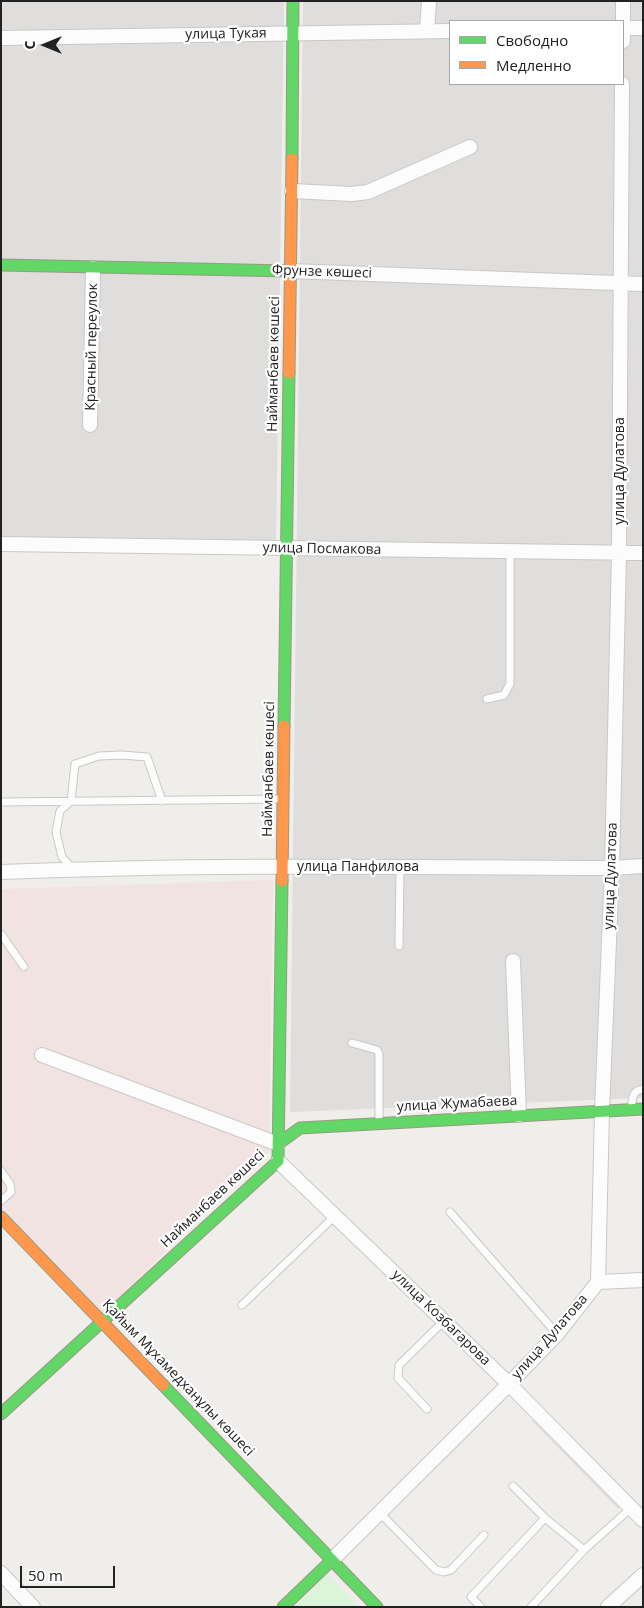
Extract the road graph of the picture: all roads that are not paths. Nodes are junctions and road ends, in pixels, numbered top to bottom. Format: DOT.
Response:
graph roads {
  1 [pos="293,1"];
  2 [pos="429,1"];
  3 [pos="623,1"];
  4 [pos="623,20"];
  5 [pos="624,28"];
  6 [pos="643,28"];
  7 [pos="428,31"];
  8 [pos="449,31"];
  9 [pos="292,33"];
  10 [pos="1,38"];
  11 [pos="622,85"];
  12 [pos="470,147"];
  13 [pos="292,191"];
  14 [pos="1,265"];
  15 [pos="93,268"];
  16 [pos="290,271"];
  17 [pos="621,284"];
  18 [pos="643,284"];
  19 [pos="90,425"];
  20 [pos="1,544"];
  21 [pos="286,549"];
  22 [pos="510,552"];
  23 [pos="619,553"];
  24 [pos="643,554"];
  25 [pos="487,699"];
  26 [pos="283,799"];
  27 [pos="162,800"];
  28 [pos="1,802"];
  29 [pos="71,802"];
  30 [pos="643,866"];
  31 [pos="282,867"];
  32 [pos="400,868"];
  33 [pos="612,868"];
  34 [pos="74,869"];
  35 [pos="1,872"];
  36 [pos="1,934"];
  37 [pos="399,946"];
  38 [pos="513,961"];
  39 [pos="24,968"];
  40 [pos="352,1043"];
  41 [pos="42,1055"];
  42 [pos="643,1089"];
  43 [pos="637,1109"];
  44 [pos="602,1111"];
  45 [pos="518,1115"];
  46 [pos="379,1123"];
  47 [pos="278,1144"];
  48 [pos="278,1161"];
  49 [pos="1,1172"];
  50 [pos="1,1201"];
  51 [pos="450,1212"];
  52 [pos="335,1216"];
  53 [pos="1,1217"];
  54 [pos="643,1280"];
  55 [pos="598,1282"];
  56 [pos="242,1304"];
  57 [pos="102,1321"];
  58 [pos="444,1321"];
  59 [pos="557,1334"];
  60 [pos="510,1384"];
  61 [pos="427,1408"];
  62 [pos="1,1414"];
  63 [pos="513,1486"];
  64 [pos="630,1509"];
  65 [pos="380,1513"];
  66 [pos="545,1518"];
  67 [pos="643,1520"];
  68 [pos="484,1535"];
  69 [pos="584,1550"];
  70 [pos="332,1560"];
  71 [pos="1,1573"];
  72 [pos="643,1574"];
  73 [pos="33,1607"];
  74 [pos="282,1607"];
  75 [pos="378,1607"];
  76 [pos="481,1607"];
  77 [pos="531,1607"];
  78 [pos="608,1607"];
  1 -- 9 [label="street, Найманбаев көшесі"];
  2 -- 7 [label="street"];
  3 -- 4 [label="street"];
  5 -- 6 [label="street"];
  7 -- 8 [label="street, улица Тукая"];
  7 -- 9 [label="street, улица Тукая"];
  9 -- 10 [label="street, улица Тукая"];
  9 -- 13 [label="street, Найманбаев көшесі"];
  11 -- 17 [label="street, улица Дулатова"];
  12 -- 13 [label="street"];
  13 -- 16 [label="street, Найманбаев көшесі"];
  14 -- 15 [label="street, Фрунзе көшесі"];
  15 -- 16 [label="street, Фрунзе көшесі"];
  15 -- 19 [label="street, Красный переулок"];
  16 -- 17 [label="street, Фрунзе көшесі"];
  16 -- 21 [label="street, Найманбаев көшесі"];
  17 -- 18 [label="street, Фрунзе көшесі"];
  17 -- 23 [label="street, улица Дулатова"];
  20 -- 21 [label="street, улица Посмакова"];
  21 -- 22 [label="street, улица Посмакова"];
  21 -- 26 [label="street, Найманбаев көшесі"];
  22 -- 23 [label="street, улица Посмакова"];
  22 -- 25 [label="lane"];
  23 -- 24 [label="street, улица Посмакова"];
  23 -- 33 [label="street, улица Дулатова"];
  26 -- 27 [label="lane"];
  26 -- 31 [label="street, Найманбаев көшесі"];
  27 -- 29 [label="lane"];
  27 -- 29 [label="lane"];
  28 -- 29 [label="lane"];
  29 -- 34 [label="lane"];
  30 -- 33 [label="street, улица Панфилова"];
  31 -- 32 [label="street, улица Панфилова"];
  31 -- 34 [label="street, улица Панфилова"];
  31 -- 47 [label="street, Найманбаев көшесі"];
  32 -- 33 [label="street, улица Панфилова"];
  32 -- 37 [label="lane"];
  33 -- 44 [label="street, улица Дулатова"];
  34 -- 35 [label="street, улица Панфилова"];
  36 -- 39 [label="lane"];
  38 -- 45 [label="street"];
  40 -- 46 [label="lane"];
  41 -- 47 [label="street"];
  42 -- 43 [label="lane"];
  43 -- 44 [label="street, улица Жумабаева"];
  44 -- 45 [label="street, улица Жумабаева"];
  44 -- 55 [label="street, улица Дулатова"];
  45 -- 46 [label="street, улица Жумабаева"];
  46 -- 47 [label="street, улица Жумабаева"];
  47 -- 48 [label="street, Найманбаев көшесі"];
  48 -- 52 [label="street, улица Козбагарова"];
  48 -- 57 [label="street, Найманбаев көшесі"];
  49 -- 50 [label="lane"];
  51 -- 59 [label="lane"];
  52 -- 56 [label="lane"];
  52 -- 58 [label="street, улица Козбагарова"];
  53 -- 57 [label="street, Қайым Мұхамедханұлы көшесі"];
  54 -- 55 [label="street"];
  55 -- 59 [label="street, улица Дулатова"];
  57 -- 62 [label="street, Найманбаев көшесі"];
  57 -- 70 [label="street, Қайым Мұхамедханұлы көшесі"];
  58 -- 60 [label="street, улица Козбагарова"];
  58 -- 61 [label="lane"];
  59 -- 60 [label="street, улица Дулатова"];
  60 -- 64 [label="street, улица Козбагарова"];
  60 -- 65 [label="street, улица Дулатова"];
  63 -- 66 [label="lane"];
  64 -- 67 [label="street, улица Козбагарова"];
  64 -- 69 [label="lane"];
  65 -- 68 [label="lane"];
  65 -- 70 [label="street, улица Дулатова"];
  66 -- 69 [label="lane"];
  66 -- 76 [label="lane"];
  69 -- 77 [label="lane"];
  70 -- 74 [label="street"];
  70 -- 75 [label="street, Қайым Мұхамедханұлы көшесі"];
  71 -- 73 [label="street"];
  72 -- 78 [label="street"];
}
